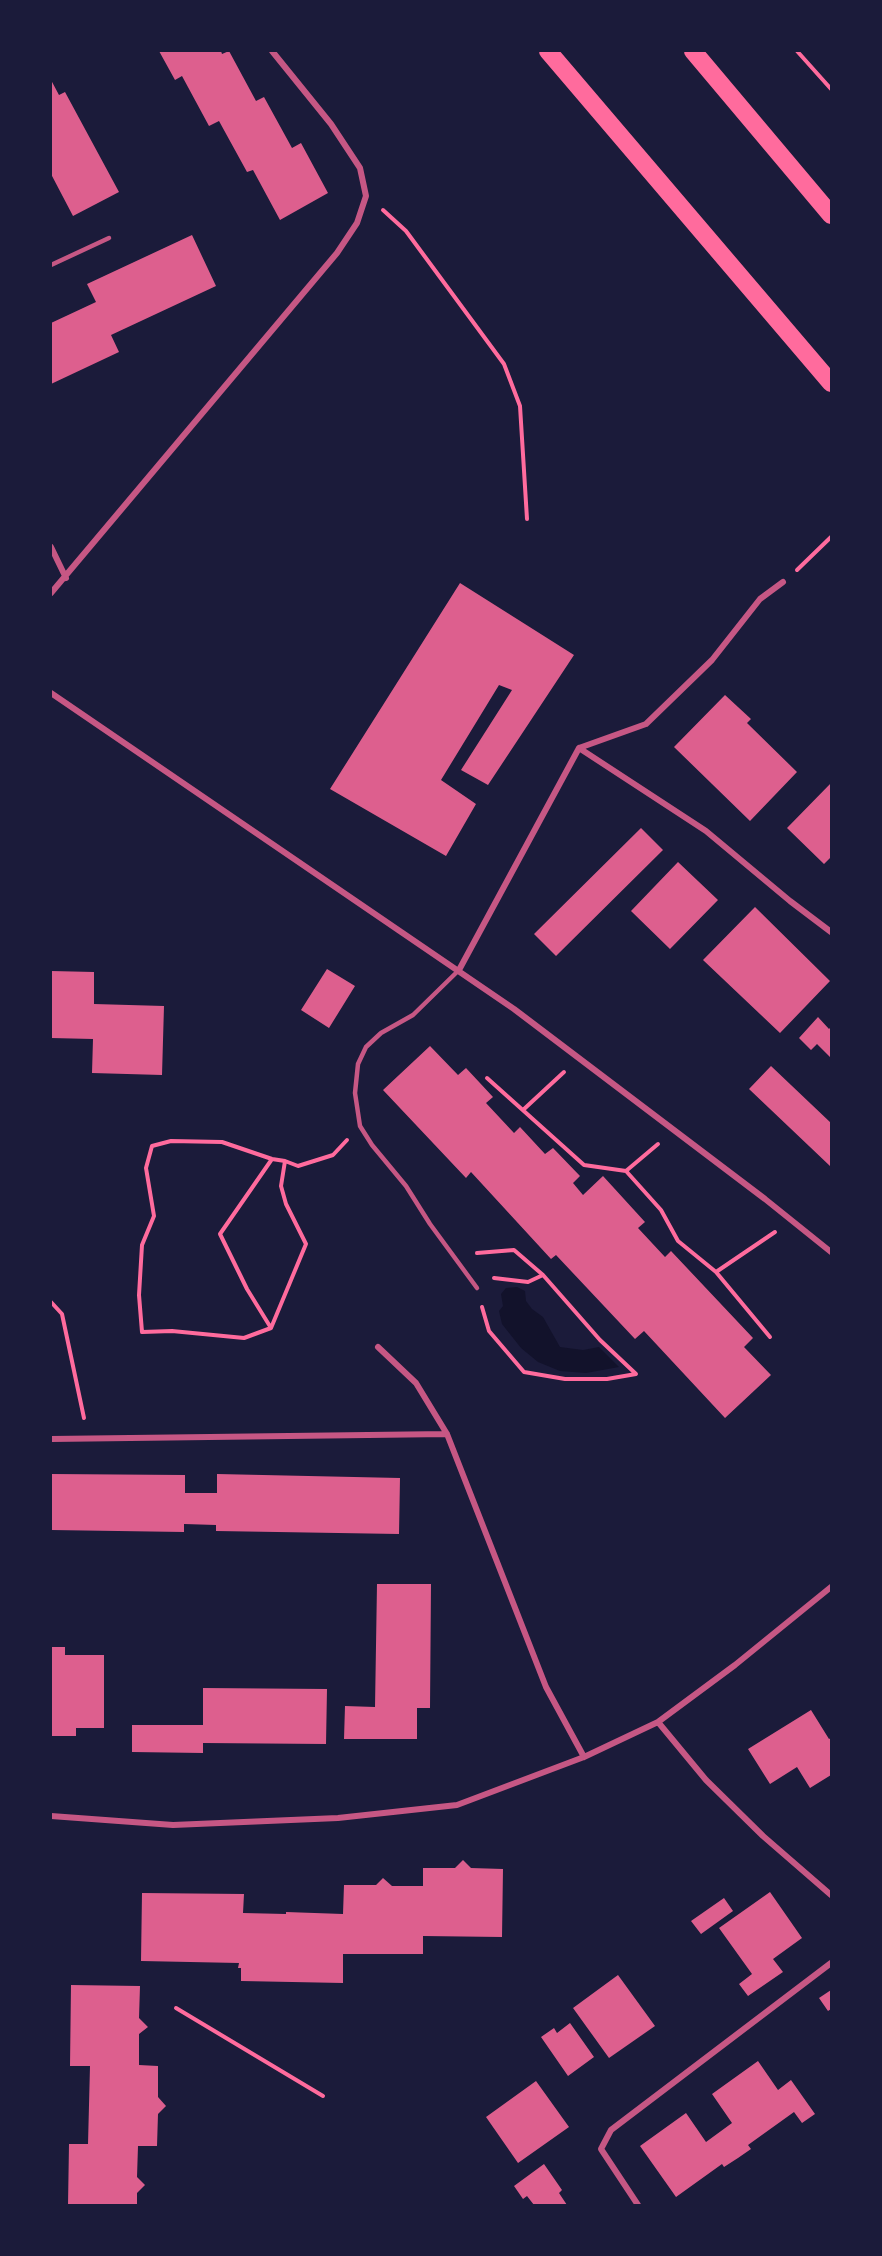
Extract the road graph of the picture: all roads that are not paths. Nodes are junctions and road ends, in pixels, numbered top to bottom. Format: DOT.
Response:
graph roads {
  1 [pos="272,51"];
  2 [pos="548,51"];
  3 [pos="693,51"];
  4 [pos="831,215"];
  5 [pos="109,238"];
  6 [pos="51,265"];
  7 [pos="831,383"];
  8 [pos="51,548"];
  9 [pos="66,578"];
  10 [pos="783,582"];
  11 [pos="51,593"];
  12 [pos="51,693"];
  13 [pos="579,748"];
  14 [pos="831,932"];
  15 [pos="459,970"];
  16 [pos="831,1252"];
  17 [pos="477,1288"];
  18 [pos="378,1347"];
  19 [pos="447,1434"];
  20 [pos="51,1439"];
  21 [pos="831,1587"];
  22 [pos="658,1722"];
  23 [pos="585,1757"];
  24 [pos="51,1816"];
  25 [pos="831,1894"];
  26 [pos="831,1963"];
  27 [pos="638,2205"];
  1 -- 9 [label="street"];
  2 -- 7 [label="highway"];
  3 -- 4 [label="highway"];
  5 -- 6 [label="lane"];
  8 -- 9 [label="street"];
  9 -- 11 [label="street"];
  10 -- 13 [label="street"];
  12 -- 15 [label="street"];
  13 -- 14 [label="street"];
  13 -- 15 [label="street"];
  15 -- 16 [label="street"];
  15 -- 17 [label="lane"];
  18 -- 19 [label="street"];
  19 -- 20 [label="street"];
  19 -- 23 [label="street"];
  21 -- 22 [label="street"];
  22 -- 23 [label="street"];
  22 -- 25 [label="street"];
  23 -- 24 [label="street"];
  26 -- 27 [label="street"];
}
